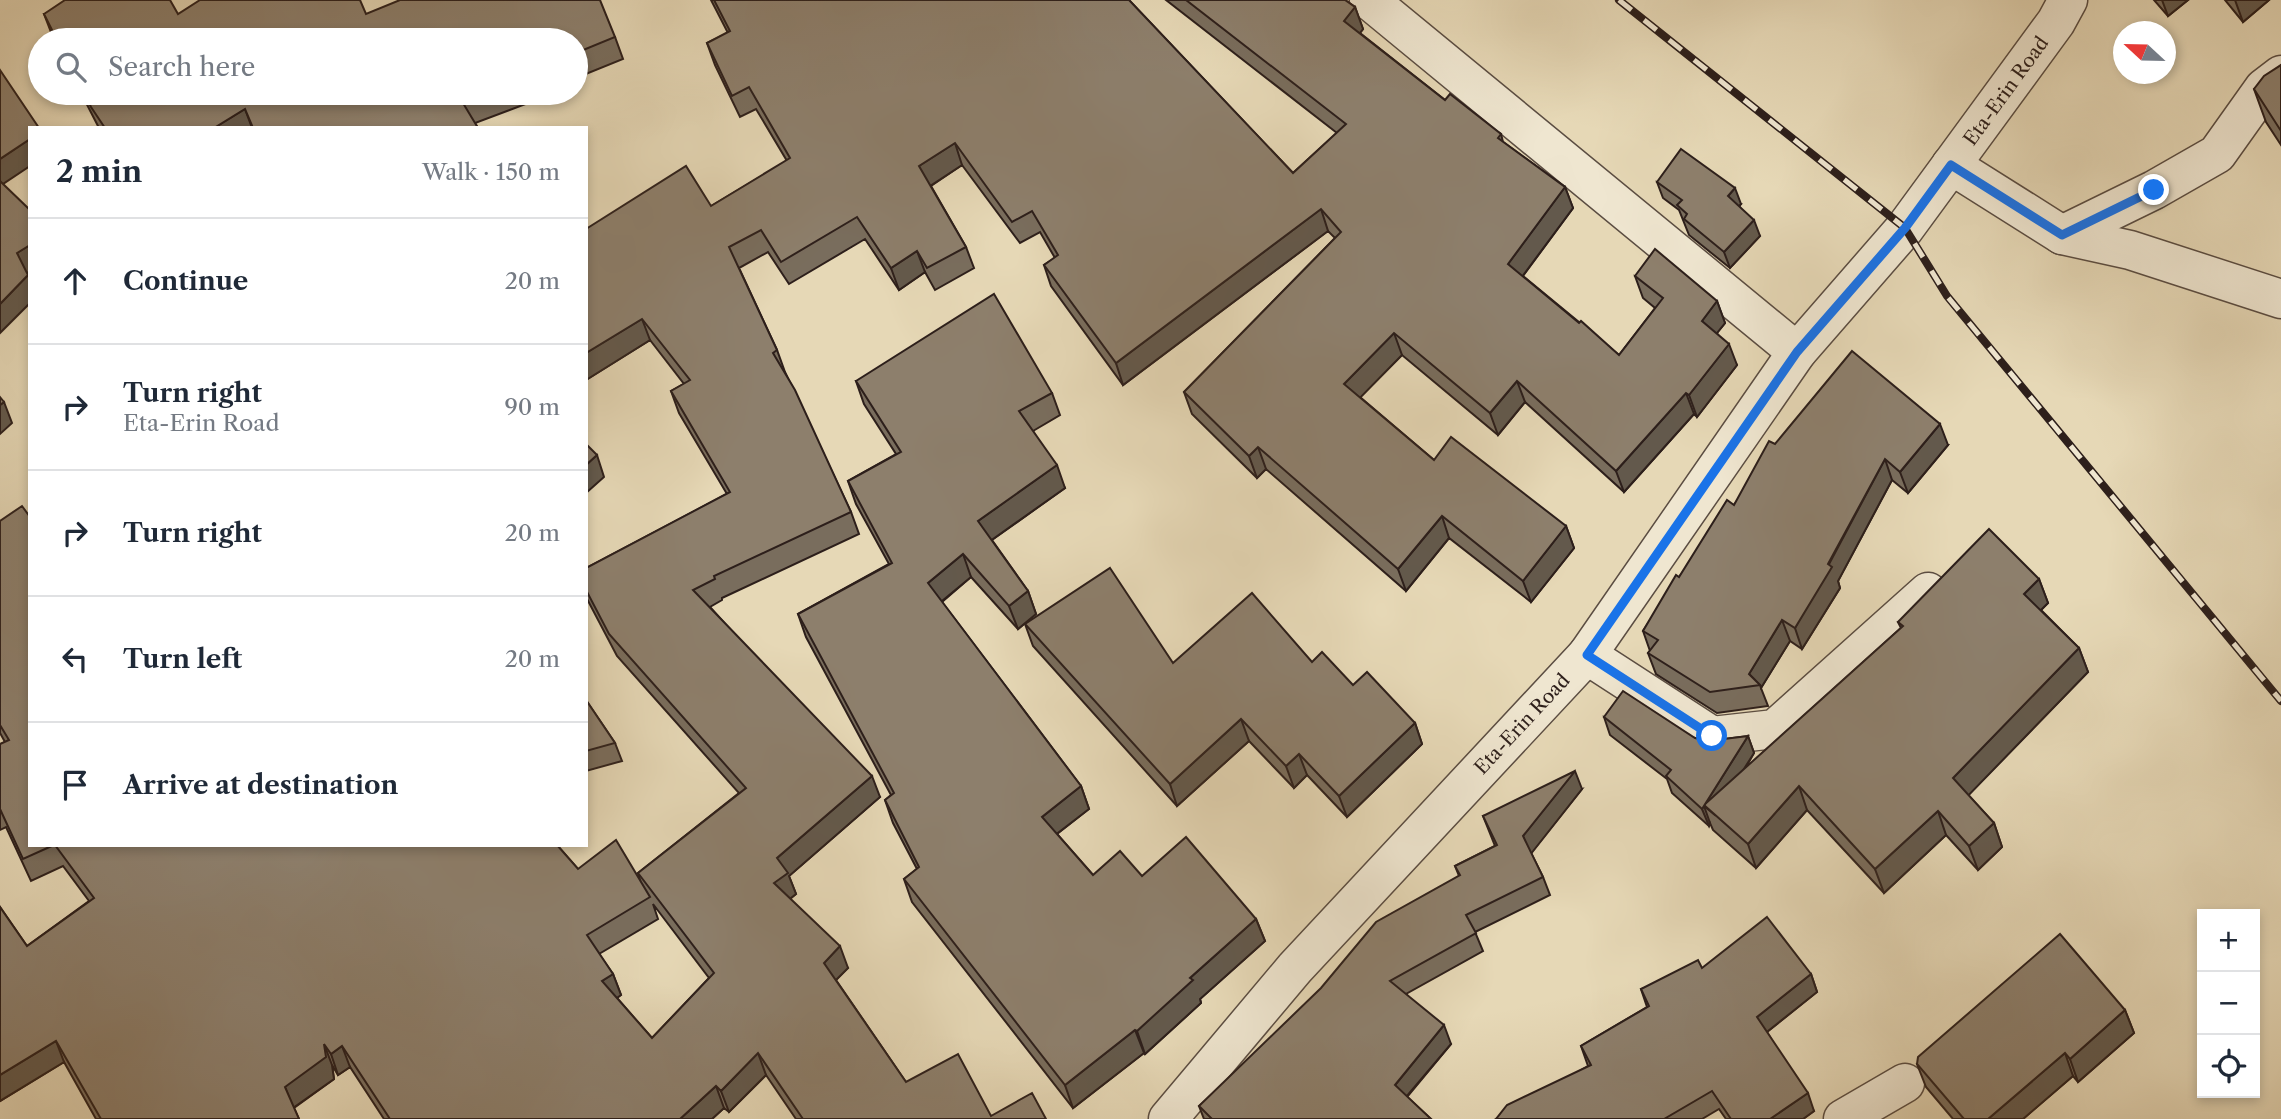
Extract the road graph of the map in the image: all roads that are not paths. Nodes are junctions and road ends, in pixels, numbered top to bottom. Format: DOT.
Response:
graph roads {
  1 [pos="1369,0"];
  2 [pos="2068,0"];
  3 [pos="2281,75"];
  4 [pos="1951,165"];
  5 [pos="2062,235"];
  6 [pos="2281,299"];
  7 [pos="1797,352"];
  8 [pos="1928,592"];
  9 [pos="1587,655"];
  10 [pos="1905,1083"];
  11 [pos="1168,1119"];
  12 [pos="1843,1119"];
  1 -- 7 [label="street"];
  2 -- 4 [label="street, Eta-Erin Road"];
  3 -- 5 [label="street"];
  4 -- 5 [label="street"];
  4 -- 7 [label="street, Eta-Erin Road"];
  5 -- 6 [label="street"];
  7 -- 9 [label="street, Eta-Erin Road"];
  8 -- 9 [label="street"];
  9 -- 11 [label="street, Eta-Erin Road"];
  10 -- 12 [label="street"];
}
